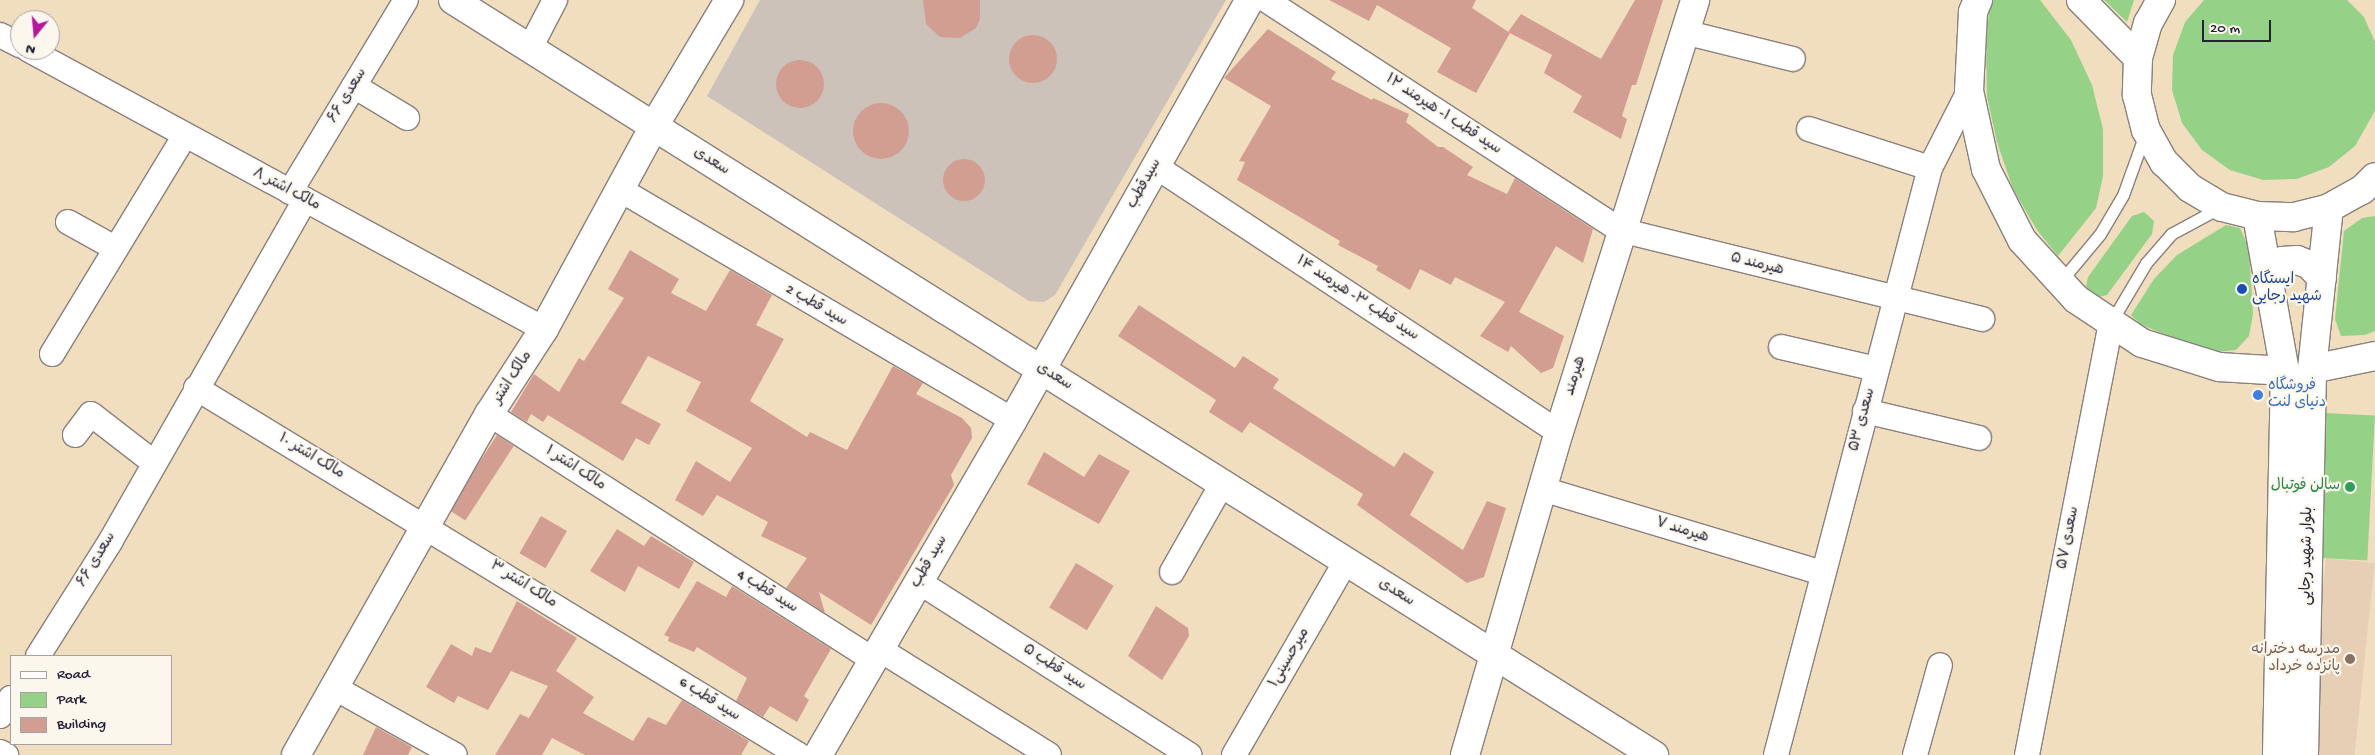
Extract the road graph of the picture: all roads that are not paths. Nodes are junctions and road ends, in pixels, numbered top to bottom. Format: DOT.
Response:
graph roads {
  1 [pos="406,0"];
  2 [pos="453,0"];
  3 [pos="555,0"];
  4 [pos="729,0"];
  5 [pos="1250,0"];
  6 [pos="1266,0"];
  7 [pos="1695,0"];
  8 [pos="1978,0"];
  9 [pos="2081,0"];
  10 [pos="2161,0"];
  11 [pos="1684,32"];
  12 [pos="530,48"];
  13 [pos="2138,58"];
  14 [pos="1793,59"];
  15 [pos="46,60"];
  16 [pos="354,86"];
  17 [pos="1969,91"];
  18 [pos="407,118"];
  19 [pos="654,126"];
  20 [pos="1809,130"];
  21 [pos="2146,130"];
  22 [pos="185,135"];
  23 [pos="1155,166"];
  24 [pos="1930,168"];
  25 [pos="2371,186"];
  26 [pos="620,189"];
  27 [pos="297,196"];
  28 [pos="2222,207"];
  29 [pos="2330,208"];
  30 [pos="2257,216"];
  31 [pos="68,222"];
  32 [pos="1620,230"];
  33 [pos="115,248"];
  34 [pos="2322,279"];
  35 [pos="2060,282"];
  36 [pos="2269,284"];
  37 [pos="1894,300"];
  38 [pos="1982,319"];
  39 [pos="2111,322"];
  40 [pos="544,329"];
  41 [pos="1781,348"];
  42 [pos="52,354"];
  43 [pos="2375,356"];
  44 [pos="1876,369"];
  45 [pos="2312,369"];
  46 [pos="1042,370"];
  47 [pos="2285,371"];
  48 [pos="196,388"];
  49 [pos="1865,411"];
  50 [pos="489,414"];
  51 [pos="1013,420"];
  52 [pos="1558,432"];
  53 [pos="75,435"];
  54 [pos="1979,438"];
  55 [pos="153,462"];
  56 [pos="1222,484"];
  57 [pos="1542,489"];
  58 [pos="660,524"];
  59 [pos="426,526"];
  60 [pos="1346,561"];
  61 [pos="1172,572"];
  62 [pos="1822,572"];
  63 [pos="918,582"];
  64 [pos="620,645"];
  65 [pos="39,655"];
  66 [pos="876,655"];
  67 [pos="1495,655"];
  68 [pos="1940,665"];
  69 [pos="335,688"];
  70 [pos="10,700"];
  71 [pos="0,716"];
  72 [pos="0,752"];
  73 [pos="6,755"];
  74 [pos="296,755"];
  75 [pos="454,755"];
  76 [pos="799,755"];
  77 [pos="818,755"];
  78 [pos="1049,755"];
  79 [pos="1189,755"];
  80 [pos="1234,755"];
  81 [pos="1465,755"];
  82 [pos="1654,755"];
  83 [pos="1776,755"];
  84 [pos="1915,755"];
  85 [pos="2028,755"];
  86 [pos="2278,755"];
  87 [pos="2304,755"];
  1 -- 16 [label="street, سعدی ۶۶"];
  2 -- 12 [label="main road, سعدی"];
  3 -- 12 [label="street"];
  4 -- 19 [label="main road, مالک اشتر"];
  5 -- 23 [label="main road, سیدقطب"];
  6 -- 32 [label="street, سید قطب ۱- هیرمند ۱۲"];
  7 -- 11 [label="main road, هیرمند"];
  8 -- 17 [label="main road"];
  9 -- 13 [label="main road"];
  10 -- 13 [label="main road"];
  11 -- 14 [label="street"];
  11 -- 32 [label="main road, هیرمند"];
  12 -- 19 [label="main road, سعدی"];
  13 -- 21 [label="main road"];
  15 -- 22 [label="street, مالک اشتر ۸"];
  16 -- 18 [label="street"];
  16 -- 27 [label="street, سعدی ۶۶"];
  17 -- 24 [label="street, سعدی ۵۳"];
  17 -- 35 [label="main road"];
  19 -- 26 [label="main road, مالک اشتر"];
  19 -- 46 [label="main road, سعدی"];
  20 -- 24 [label="street"];
  21 -- 28 [label="main road"];
  21 -- 35 [label="lane"];
  22 -- 27 [label="street, مالک اشتر ۸"];
  22 -- 33 [label="street"];
  23 -- 46 [label="main road, سیدقطب"];
  23 -- 52 [label="street, سید قطب ۳- هیرمند ۱۴"];
  24 -- 37 [label="street, سعدی ۵۳"];
  25 -- 29 [label="main road"];
  26 -- 40 [label="main road, مالک اشتر"];
  26 -- 51 [label="street, سید قطب 2"];
  27 -- 40 [label="street, مالک اشتر ۸"];
  27 -- 48 [label="street, سعدی ۶۶"];
  28 -- 30 [label="main road"];
  28 -- 39 [label="lane"];
  29 -- 30 [label="main road"];
  29 -- 34 [label="main road, بلوار شهید رجایی"];
  30 -- 36 [label="main road, بلوار شهید رجایی"];
  31 -- 33 [label="street"];
  32 -- 37 [label="street, هیرمند ۵"];
  32 -- 52 [label="main road, هیرمند"];
  33 -- 42 [label="street"];
  34 -- 36 [label="main road"];
  34 -- 45 [label="main road, بلوار شهید رجایی"];
  35 -- 39 [label="main road"];
  36 -- 47 [label="main road, بلوار شهید رجایی"];
  37 -- 38 [label="street, هیرمند ۵"];
  37 -- 44 [label="street, سعدی ۵۳"];
  39 -- 47 [label="main road"];
  39 -- 85 [label="street, سعدی ۵۷"];
  40 -- 50 [label="main road, مالک اشتر"];
  41 -- 44 [label="street"];
  43 -- 45 [label="main road"];
  44 -- 49 [label="street, سعدی ۵۳"];
  45 -- 87 [label="main road, بلوار شهید رجایی"];
  46 -- 51 [label="main road, سید قطب"];
  46 -- 56 [label="main road, سعدی"];
  47 -- 86 [label="main road, بلوار شهید رجایی"];
  48 -- 55 [label="street, سعدی ۶۶"];
  48 -- 59 [label="street, مالک اشتر ۱۰"];
  49 -- 54 [label="street"];
  49 -- 62 [label="street, سعدی ۵۳"];
  50 -- 58 [label="street, مالک اشتر ۱"];
  50 -- 59 [label="main road, مالک اشتر"];
  51 -- 63 [label="main road, سید قطب"];
  52 -- 57 [label="main road, هیرمند"];
  53 -- 55 [label="street"];
  55 -- 65 [label="street, سعدی ۶۶"];
  56 -- 60 [label="main road, سعدی"];
  56 -- 61 [label="street"];
  57 -- 62 [label="street, هیرمند ۷"];
  57 -- 67 [label="main road, هیرمند"];
  58 -- 66 [label="street, سید قطب 4"];
  59 -- 64 [label="street, مالک اشتر ۳"];
  59 -- 69 [label="main road, مالک اشتر"];
  60 -- 67 [label="main road, سعدی"];
  60 -- 80 [label="street, میرحسینی۱"];
  62 -- 83 [label="street, سعدی ۵۳"];
  63 -- 66 [label="main road, سید قطب"];
  63 -- 79 [label="street, سید قطب ۵"];
  64 -- 76 [label="street, سید قطب 6"];
  66 -- 77 [label="main road, سید قطب"];
  66 -- 78 [label="street, سید قطب 4"];
  67 -- 81 [label="main road, هیرمند"];
  67 -- 82 [label="main road, سعدی"];
  68 -- 84 [label="street"];
  69 -- 74 [label="main road, مالک اشتر"];
  69 -- 75 [label="street"];
  70 -- 71 [label="street"];
  72 -- 73 [label="street"];
}
